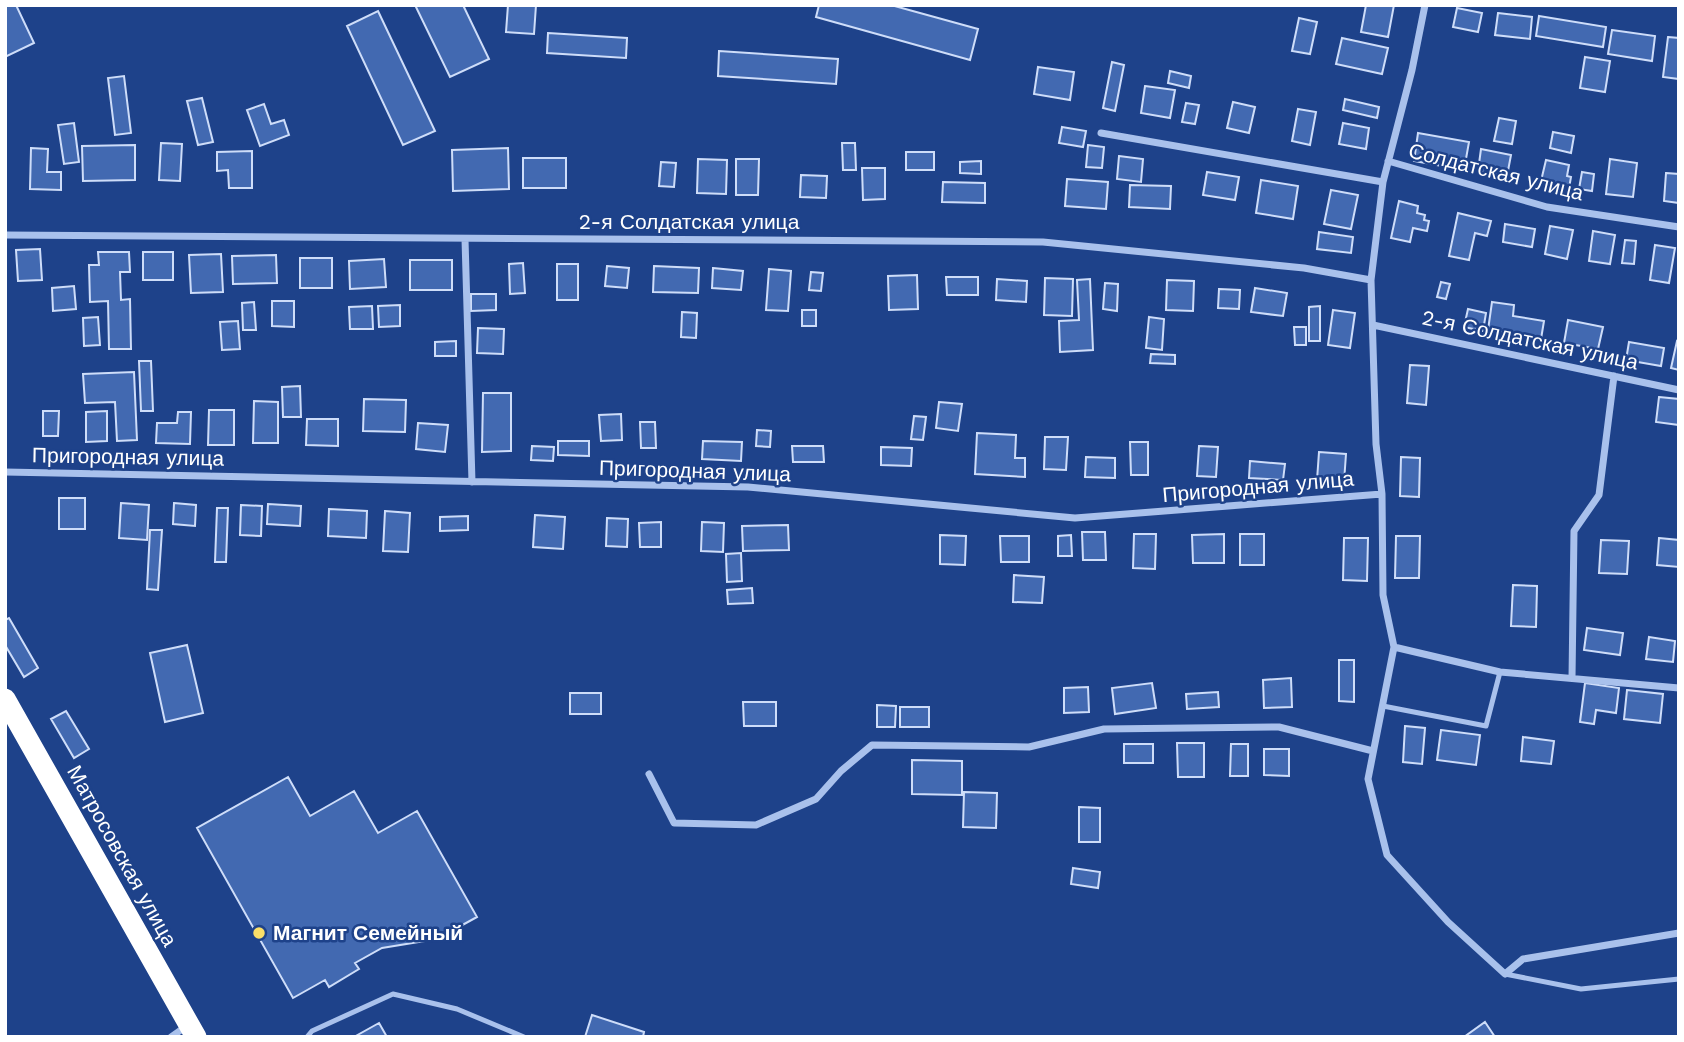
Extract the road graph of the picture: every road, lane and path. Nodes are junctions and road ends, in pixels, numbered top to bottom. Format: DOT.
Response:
graph roads {
  1 [pos="1425,5"];
  2 [pos="1101,133"];
  3 [pos="1388,162"];
  4 [pos="1383,182"];
  5 [pos="1679,227"];
  6 [pos="5,235"];
  7 [pos="465,239"];
  8 [pos="1371,280"];
  9 [pos="1373,325"];
  10 [pos="1614,376"];
  11 [pos="1679,390"];
  12 [pos="5,472"];
  13 [pos="472,482"];
  14 [pos="1382,495"];
  15 [pos="1394,647"];
  16 [pos="1500,672"];
  17 [pos="1572,678"];
  18 [pos="1679,688"];
  19 [pos="5,699"];
  20 [pos="1382,706"];
  21 [pos="1373,751"];
  22 [pos="649,774"];
  23 [pos="1679,933"];
  24 [pos="1505,974"];
  25 [pos="1679,979"];
  26 [pos="192,1031"];
  27 [pos="170,1037"];
  28 [pos="307,1037"];
  29 [pos="524,1037"];
  1 -- 3 [label="street"];
  2 -- 4 [label="street, Солдатская улица"];
  3 -- 4 [label="street"];
  3 -- 5 [label="street, Солдатская улица"];
  4 -- 8 [label="street"];
  6 -- 7 [label="street, 2-я Солдатская улица"];
  7 -- 8 [label="street, 2-я Солдатская улица"];
  7 -- 13 [label="street"];
  8 -- 9 [label="street"];
  9 -- 10 [label="street, 2-я Солдатская улица"];
  9 -- 14 [label="street"];
  10 -- 11 [label="street, 2-я Солдатская улица"];
  10 -- 17 [label="street"];
  12 -- 13 [label="street, Пригородная улица"];
  13 -- 14 [label="street, Пригородная улица"];
  14 -- 15 [label="street"];
  15 -- 16 [label="street"];
  15 -- 20 [label="street"];
  16 -- 17 [label="street"];
  16 -- 20 [label="lane"];
  17 -- 18 [label="street"];
  19 -- 26 [label="highway, Матросовская улица"];
  20 -- 21 [label="street"];
  21 -- 22 [label="street"];
  21 -- 24 [label="street"];
  23 -- 24 [label="street"];
  24 -- 25 [label="lane"];
  26 -- 27 [label="street"];
  28 -- 29 [label="lane"];
}
